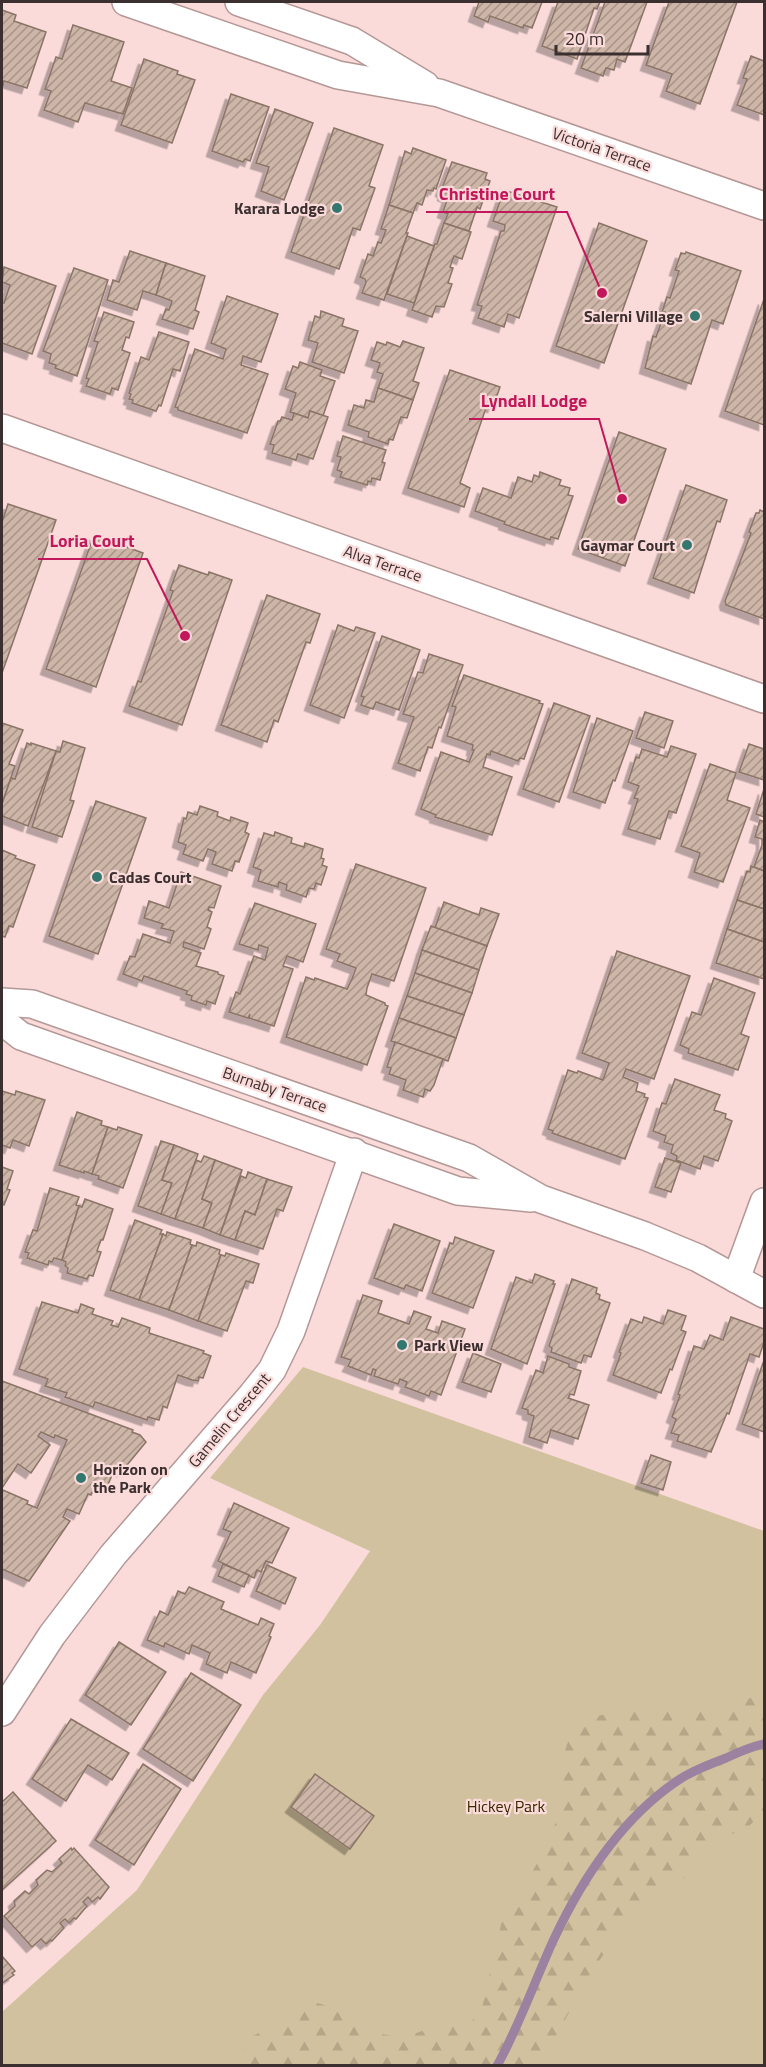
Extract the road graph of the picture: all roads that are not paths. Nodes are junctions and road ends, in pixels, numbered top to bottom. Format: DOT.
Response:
graph roads {
  1 [pos="126,2"];
  2 [pos="239,2"];
  3 [pos="439,93"];
  4 [pos="765,206"];
  5 [pos="2,428"];
  6 [pos="765,699"];
  7 [pos="2,1002"];
  8 [pos="2,1021"];
  9 [pos="354,1152"];
  10 [pos="541,1199"];
  11 [pos="765,1202"];
  12 [pos="736,1279"];
  13 [pos="765,1294"];
  14 [pos="2,1712"];
  1 -- 3 [label="street, Victoria Terrace"];
  2 -- 3 [label="street, Victoria Terrace"];
  3 -- 4 [label="street, Victoria Terrace"];
  5 -- 6 [label="street, Alva Terrace"];
  7 -- 10 [label="street, Burnaby Terrace"];
  8 -- 9 [label="street, Burnaby Terrace"];
  9 -- 10 [label="street, Burnaby Terrace"];
  9 -- 14 [label="street, Gamelin Crescent"];
  10 -- 12 [label="street, Burnaby Terrace"];
  11 -- 12 [label="street"];
  12 -- 13 [label="street, Burnaby Terrace"];
}
